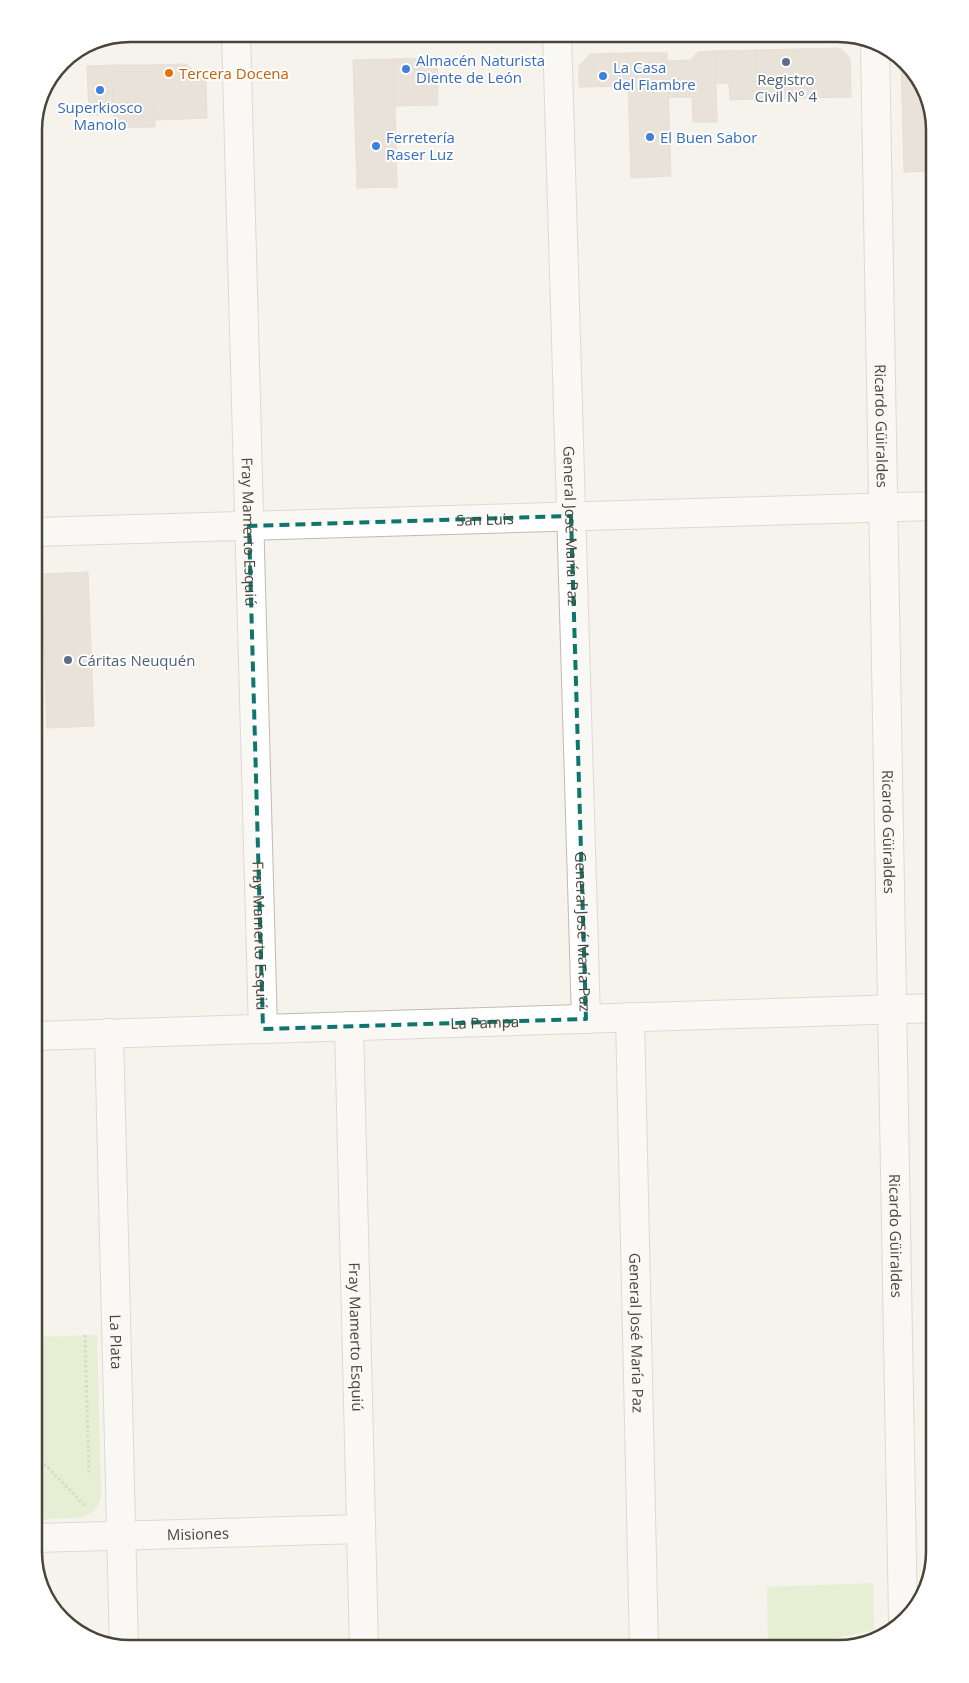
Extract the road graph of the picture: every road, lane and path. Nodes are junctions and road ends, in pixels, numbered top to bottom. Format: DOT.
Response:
graph roads {
  1 [pos="236,43"];
  2 [pos="557,43"];
  3 [pos="875,51"];
  4 [pos="926,506"];
  5 [pos="884,507"];
  6 [pos="571,516"];
  7 [pos="249,526"];
  8 [pos="43,532"];
  9 [pos="926,1008"];
  10 [pos="892,1009"];
  11 [pos="630,1017"];
  12 [pos="586,1019"];
  13 [pos="349,1026"];
  14 [pos="263,1029"];
  15 [pos="109,1034"];
  16 [pos="42,1036"];
  17 [pos="85,1335"];
  18 [pos="42,1461"];
  19 [pos="89,1482"];
  20 [pos="90,1502"];
  21 [pos="85,1506"];
  22 [pos="80,1511"];
  23 [pos="361,1529"];
  24 [pos="121,1536"];
  25 [pos="42,1538"];
  26 [pos="903,1612"];
  27 [pos="124,1640"];
  28 [pos="364,1640"];
  29 [pos="644,1640"];
  1 -- 7 [label="street, Fray Mamerto Esquiú"];
  2 -- 6 [label="street, General José María Paz"];
  3 -- 5 [label="street, Ricardo Güiraldes"];
  4 -- 5 [label="street, San Luis"];
  5 -- 6 [label="street, San Luis"];
  5 -- 10 [label="street, Ricardo Güiraldes"];
  6 -- 7 [label="street, San Luis"];
  6 -- 12 [label="street, General José María Paz"];
  7 -- 8 [label="street, San Luis"];
  7 -- 14 [label="street, Fray Mamerto Esquiú"];
  9 -- 10 [label="street, La Pampa"];
  10 -- 11 [label="street, La Pampa"];
  10 -- 26 [label="street, Ricardo Güiraldes"];
  11 -- 12 [label="street, La Pampa"];
  11 -- 29 [label="street, General José María Paz"];
  12 -- 13 [label="street, La Pampa"];
  13 -- 14 [label="street, La Pampa"];
  13 -- 23 [label="street, Fray Mamerto Esquiú"];
  14 -- 15 [label="street, La Pampa"];
  15 -- 16 [label="street, La Pampa"];
  15 -- 24 [label="street, La Plata"];
  17 -- 19 [label="path"];
  18 -- 21 [label="path"];
  20 -- 21 [label="path"];
  21 -- 22 [label="path"];
  23 -- 24 [label="street, Misiones"];
  23 -- 28 [label="street, Fray Mamerto Esquiú"];
  24 -- 25 [label="street, Misiones"];
  24 -- 27 [label="street, La Plata"];
}
